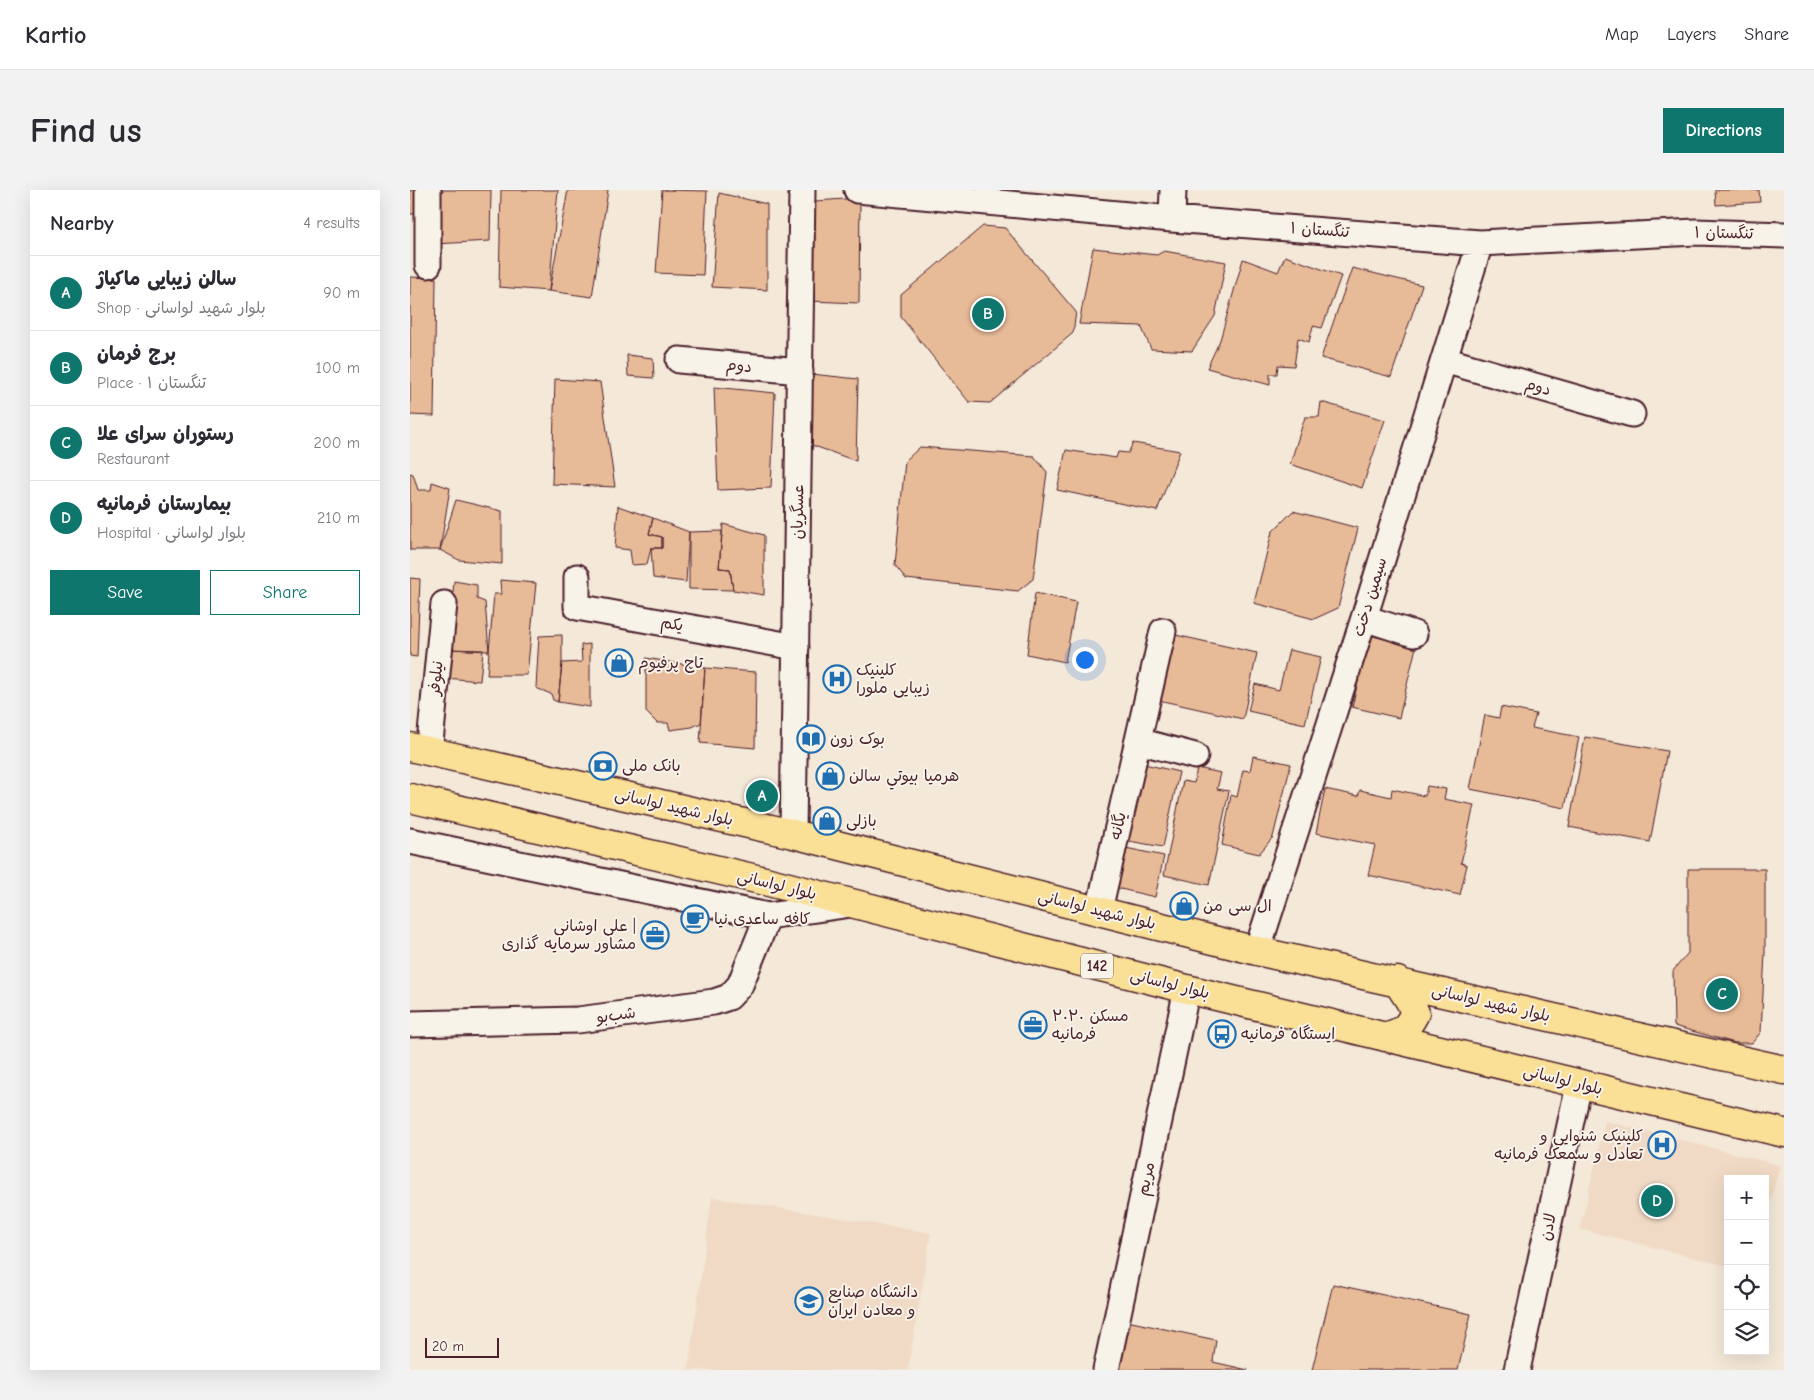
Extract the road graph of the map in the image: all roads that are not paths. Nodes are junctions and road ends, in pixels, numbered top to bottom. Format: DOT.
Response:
graph roads {
  1 [pos="428,190"];
  2 [pos="802,190"];
  3 [pos="857,190"];
  4 [pos="1173,190"];
  5 [pos="1172,219"];
  6 [pos="1784,235"];
  7 [pos="1480,243"];
  8 [pos="428,264"];
  9 [pos="679,360"];
  10 [pos="1444,360"];
  11 [pos="800,371"];
  12 [pos="1632,414"];
  13 [pos="577,577"];
  14 [pos="444,604"];
  15 [pos="1364,618"];
  16 [pos="1163,631"];
  17 [pos="1414,634"];
  18 [pos="796,647"];
  19 [pos="1138,742"];
  20 [pos="420,750"];
  21 [pos="1195,756"];
  22 [pos="410,798"];
  23 [pos="793,834"];
  24 [pos="410,841"];
  25 [pos="854,904"];
  26 [pos="1099,910"];
  27 [pos="768,916"];
  28 [pos="1256,951"];
  29 [pos="1396,981"];
  30 [pos="1187,989"];
  31 [pos="410,1024"];
  32 [pos="1385,1037"];
  33 [pos="1784,1070"];
  34 [pos="1579,1084"];
  35 [pos="1784,1133"];
  36 [pos="1106,1370"];
  37 [pos="1517,1370"];
  1 -- 8 [label="street"];
  2 -- 11 [label="street, عسگریان"];
  3 -- 5 [label="street, تنگستان ۱"];
  4 -- 5 [label="street"];
  5 -- 7 [label="street, تنگستان ۱"];
  6 -- 7 [label="street, تنگستان ۱"];
  7 -- 10 [label="street, سیمین دخت"];
  9 -- 11 [label="street, دوم"];
  10 -- 12 [label="street, دوم"];
  10 -- 15 [label="street, سیمین دخت"];
  11 -- 18 [label="street, عسگریان"];
  13 -- 18 [label="street, یکم"];
  14 -- 20 [label="street, نیلوفر"];
  15 -- 17 [label="street"];
  15 -- 28 [label="street, سیمین دخت"];
  16 -- 19 [label="street, یگانه"];
  18 -- 23 [label="street, عسگریان"];
  19 -- 21 [label="street"];
  19 -- 26 [label="street, یگانه"];
  20 -- 23 [label="main road, بلوار شهید لواسانی"];
  22 -- 25 [label="main road, بلوار لواسانی / 142"];
  23 -- 26 [label="main road, بلوار شهید لواسانی"];
  24 -- 27 [label="street"];
  25 -- 27 [label="street"];
  25 -- 30 [label="main road, بلوار لواسانی / 142"];
  26 -- 28 [label="main road, بلوار شهید لواسانی"];
  27 -- 31 [label="street, شب‌بو"];
  28 -- 29 [label="main road, بلوار شهید لواسانی"];
  29 -- 32 [label="main road"];
  29 -- 33 [label="main road, بلوار شهید لواسانی"];
  30 -- 32 [label="main road, بلوار لواسانی / 142"];
  30 -- 36 [label="street, مریم"];
  32 -- 34 [label="main road, بلوار لواسانی / 142"];
  34 -- 35 [label="main road, بلوار لواسانی / 142"];
  34 -- 37 [label="street, لادن"];
}
